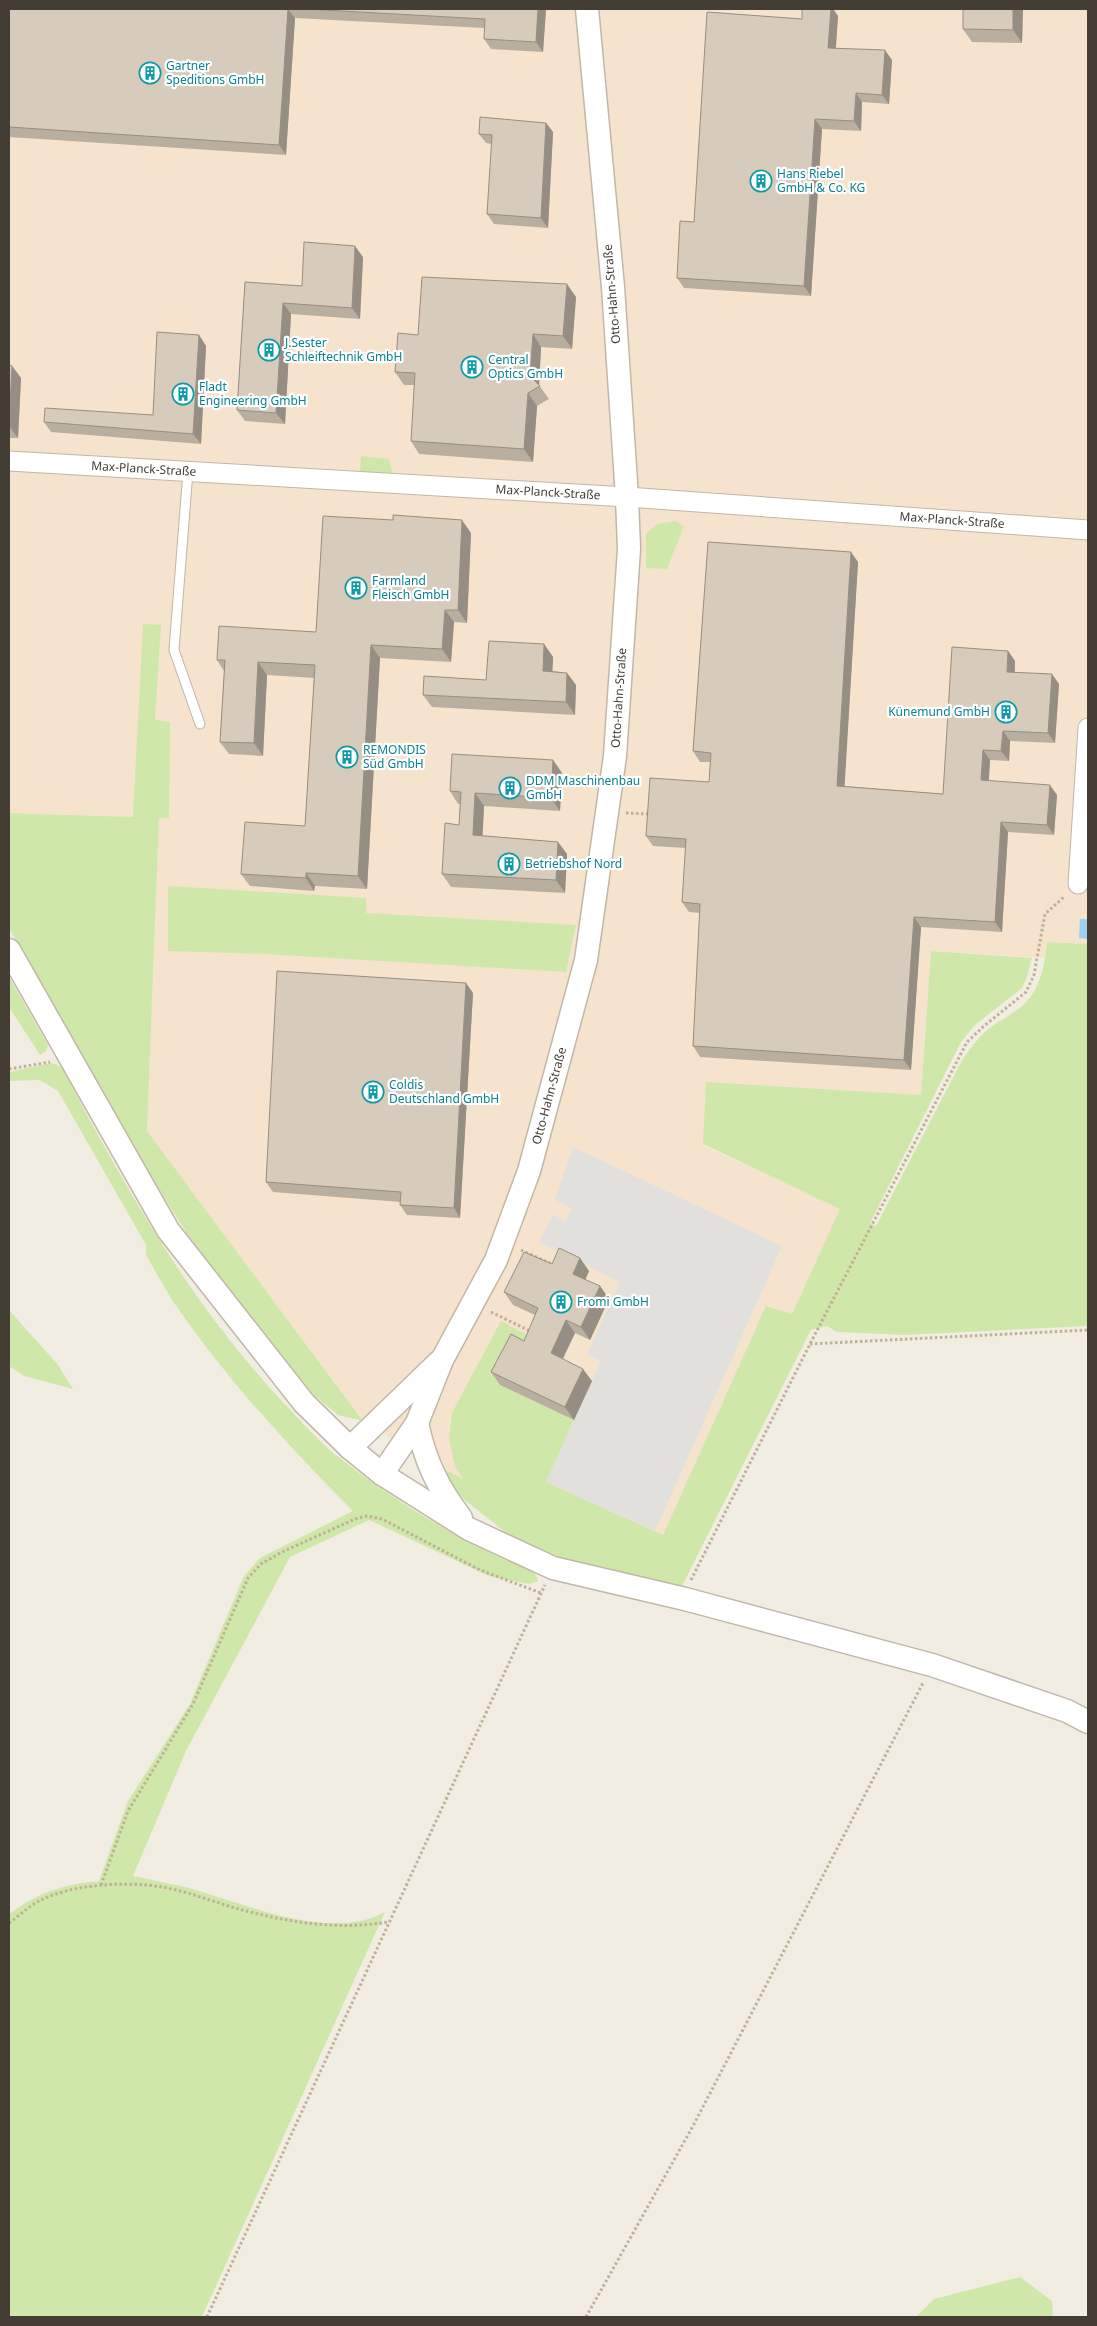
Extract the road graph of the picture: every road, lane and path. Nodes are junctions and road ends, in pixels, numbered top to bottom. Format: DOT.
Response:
graph roads {
  1 [pos="587,9"];
  2 [pos="9,461"];
  3 [pos="188,471"];
  4 [pos="627,497"];
  5 [pos="1088,530"];
  6 [pos="200,724"];
  7 [pos="1088,728"];
  8 [pos="607,811"];
  9 [pos="655,814"];
  10 [pos="1078,884"];
  11 [pos="9,950"];
  12 [pos="70,1058"];
  13 [pos="9,1069"];
  14 [pos="502,1241"];
  15 [pos="555,1266"];
  16 [pos="473,1302"];
  17 [pos="1088,1330"];
  18 [pos="532,1332"];
  19 [pos="810,1344"];
  20 [pos="442,1360"];
  21 [pos="417,1423"];
  22 [pos="350,1448"];
  23 [pos="382,1474"];
  24 [pos="469,1529"];
  25 [pos="553,1568"];
  26 [pos="541,1593"];
  27 [pos="685,1599"];
  28 [pos="932,1665"];
  29 [pos="1088,1722"];
  30 [pos="101,1885"];
  31 [pos="388,1922"];
  32 [pos="9,1923"];
  33 [pos="207,2317"];
  34 [pos="586,2317"];
  1 -- 4 [label="street, Otto-Hahn-Straße"];
  2 -- 3 [label="street, Max-Planck-Straße"];
  3 -- 4 [label="street, Max-Planck-Straße"];
  3 -- 6 [label="lane"];
  4 -- 5 [label="street, Max-Planck-Straße"];
  4 -- 8 [label="street, Otto-Hahn-Straße"];
  7 -- 10 [label="street"];
  8 -- 9 [label="path"];
  8 -- 14 [label="street, Otto-Hahn-Straße"];
  10 -- 19 [label="path"];
  11 -- 12 [label="street"];
  12 -- 13 [label="path"];
  12 -- 22 [label="street"];
  14 -- 15 [label="path"];
  14 -- 16 [label="street, Otto-Hahn-Straße"];
  16 -- 18 [label="path"];
  16 -- 20 [label="street, Otto-Hahn-Straße"];
  17 -- 19 [label="path"];
  19 -- 27 [label="path"];
  20 -- 21 [label="street"];
  20 -- 22 [label="street"];
  21 -- 23 [label="street"];
  21 -- 24 [label="street"];
  22 -- 23 [label="street"];
  23 -- 24 [label="street"];
  24 -- 25 [label="street"];
  25 -- 26 [label="path"];
  25 -- 27 [label="street"];
  26 -- 30 [label="path"];
  26 -- 31 [label="path"];
  27 -- 28 [label="street"];
  28 -- 29 [label="street"];
  28 -- 34 [label="path"];
  30 -- 31 [label="path"];
  30 -- 32 [label="path"];
  31 -- 33 [label="path"];
}
